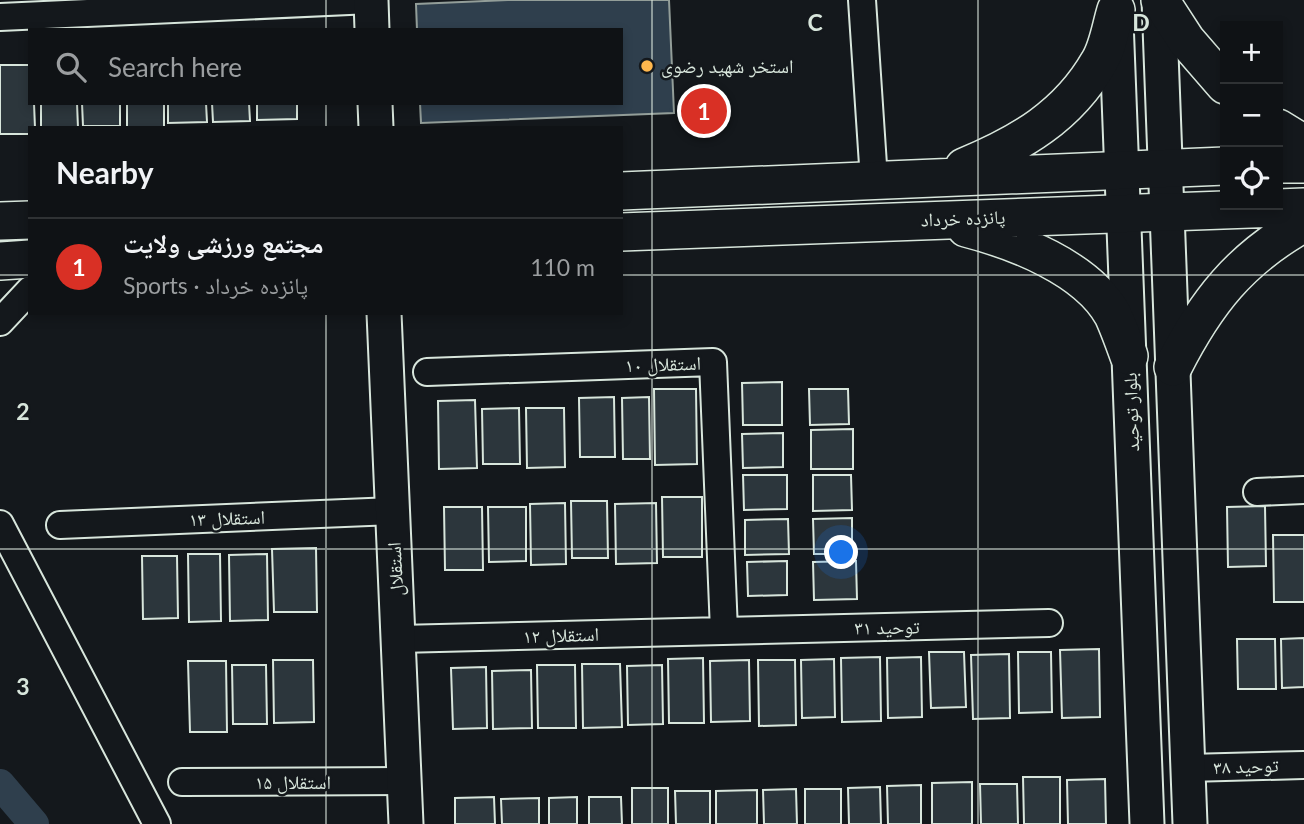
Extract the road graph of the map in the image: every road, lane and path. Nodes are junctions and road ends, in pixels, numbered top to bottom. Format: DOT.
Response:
graph roads {
  1 [pos="371,0"];
  2 [pos="862,0"];
  3 [pos="1159,0"];
  4 [pos="1116,5"];
  5 [pos="0,17"];
  6 [pos="372,28"];
  7 [pos="1224,84"];
  8 [pos="375,105"];
  9 [pos="376,126"];
  10 [pos="1283,131"];
  11 [pos="1304,144"];
  12 [pos="1283,164"];
  13 [pos="1304,164"];
  14 [pos="1220,166"];
  15 [pos="1165,167"];
  16 [pos="1123,168"];
  17 [pos="939,177"];
  18 [pos="874,180"];
  19 [pos="623,191"];
  20 [pos="1304,207"];
  21 [pos="1167,212"];
  22 [pos="1124,214"];
  23 [pos="914,219"];
  24 [pos="28,220"];
  25 [pos="0,221"];
  26 [pos="1304,223"];
  27 [pos="623,232"];
  28 [pos="28,259"];
  29 [pos="0,261"];
  30 [pos="28,292"];
  31 [pos="384,315"];
  32 [pos="0,322"];
  33 [pos="1129,356"];
  34 [pos="1173,367"];
  35 [pos="427,372"];
  36 [pos="1304,490"];
  37 [pos="1257,492"];
  38 [pos="393,511"];
  39 [pos="0,524"];
  40 [pos="60,525"];
  41 [pos="1049,623"];
  42 [pos="724,631"];
  43 [pos="399,639"];
  44 [pos="1304,765"];
  45 [pos="1188,768"];
  46 [pos="405,781"];
  47 [pos="182,782"];
  48 [pos="157,824"];
  49 [pos="407,824"];
  50 [pos="1147,824"];
  51 [pos="1190,824"];
  1 -- 5 [label="street"];
  1 -- 6 [label="street"];
  2 -- 18 [label="street"];
  3 -- 7 [label="main road"];
  3 -- 15 [label="street"];
  4 -- 16 [label="street, بلوار توحید"];
  4 -- 17 [label="main road"];
  8 -- 9 [label="street"];
  10 -- 11 [label="main road"];
  12 -- 13 [label="main road"];
  14 -- 15 [label="main road"];
  15 -- 16 [label="main road"];
  15 -- 21 [label="street"];
  16 -- 17 [label="main road"];
  16 -- 22 [label="street, بلوار توحید"];
  17 -- 18 [label="main road"];
  18 -- 19 [label="main road"];
  20 -- 21 [label="main road, پانزده خرداد"];
  21 -- 22 [label="main road, پانزده خرداد"];
  21 -- 34 [label="street"];
  22 -- 23 [label="main road, پانزده خرداد"];
  22 -- 33 [label="street, بلوار توحید"];
  23 -- 27 [label="main road, پانزده خرداد"];
  23 -- 33 [label="main road"];
  24 -- 25 [label="main road"];
  26 -- 34 [label="main road"];
  28 -- 29 [label="main road"];
  30 -- 32 [label="street"];
  31 -- 38 [label="street, استقلال"];
  33 -- 50 [label="street, بلوار توحید"];
  34 -- 45 [label="street"];
  35 -- 42 [label="street, استقلال ۱۰"];
  36 -- 37 [label="street"];
  38 -- 40 [label="street, استقلال ۱۳"];
  38 -- 43 [label="street, استقلال"];
  39 -- 48 [label="street"];
  41 -- 42 [label="street, توحید ۳۱"];
  42 -- 43 [label="street, استقلال ۱۲"];
  43 -- 46 [label="street, استقلال"];
  44 -- 45 [label="street, توحید ۳۸"];
  45 -- 51 [label="street"];
  46 -- 47 [label="street, استقلال ۱۵"];
  46 -- 49 [label="street, استقلال"];
}
